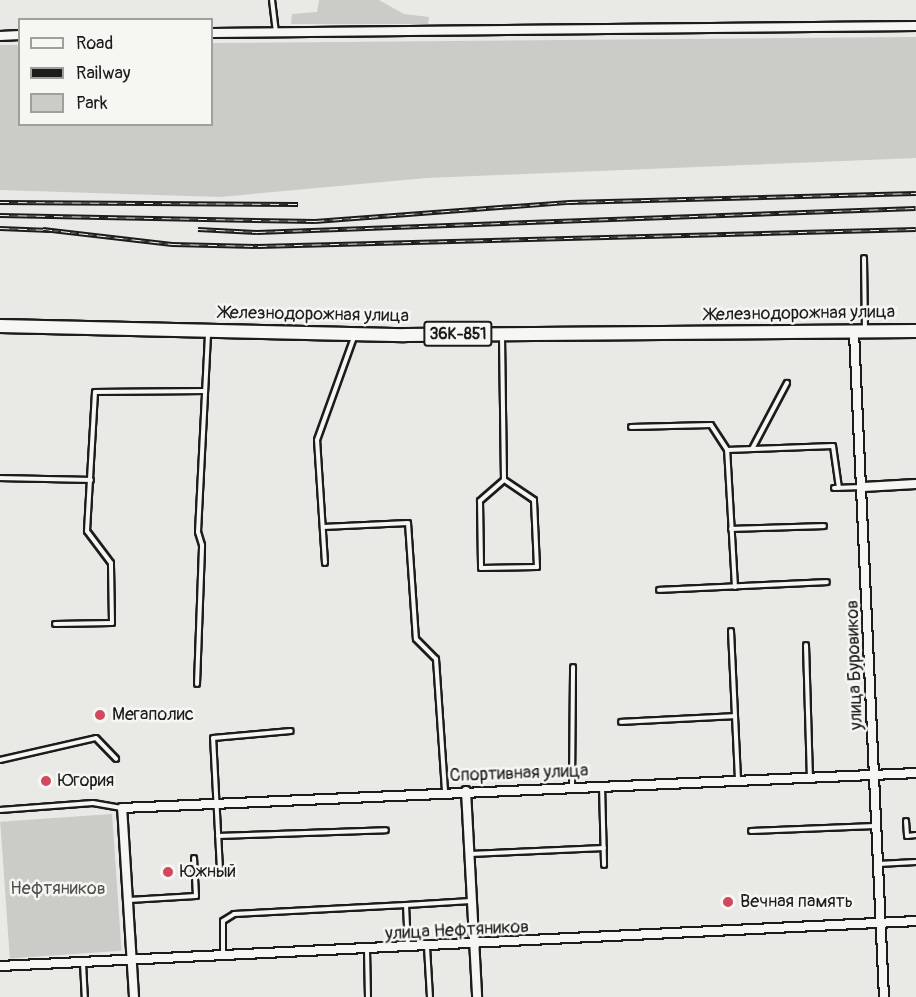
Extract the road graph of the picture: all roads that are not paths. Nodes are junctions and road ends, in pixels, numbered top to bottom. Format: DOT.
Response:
graph roads {
  1 [pos="272,0"];
  2 [pos="916,26"];
  3 [pos="276,32"];
  4 [pos="213,33"];
  5 [pos="18,35"];
  6 [pos="0,36"];
  7 [pos="864,258"];
  8 [pos="0,326"];
  9 [pos="916,331"];
  10 [pos="208,332"];
  11 [pos="859,332"];
  12 [pos="355,334"];
  13 [pos="502,334"];
  14 [pos="787,383"];
  15 [pos="205,391"];
  16 [pos="632,427"];
  17 [pos="752,449"];
  18 [pos="727,450"];
  19 [pos="0,478"];
  20 [pos="91,480"];
  21 [pos="504,480"];
  22 [pos="916,484"];
  23 [pos="863,487"];
  24 [pos="824,526"];
  25 [pos="323,527"];
  26 [pos="731,529"];
  27 [pos="326,563"];
  28 [pos="827,582"];
  29 [pos="735,587"];
  30 [pos="659,590"];
  31 [pos="55,624"];
  32 [pos="731,631"];
  33 [pos="806,645"];
  34 [pos="573,667"];
  35 [pos="197,684"];
  36 [pos="735,716"];
  37 [pos="621,722"];
  38 [pos="291,731"];
  39 [pos="116,759"];
  40 [pos="0,760"];
  41 [pos="916,773"];
  42 [pos="874,775"];
  43 [pos="810,778"];
  44 [pos="738,780"];
  45 [pos="602,786"];
  46 [pos="572,787"];
  47 [pos="466,791"];
  48 [pos="445,792"];
  49 [pos="216,803"];
  50 [pos="122,808"];
  51 [pos="0,810"];
  52 [pos="906,821"];
  53 [pos="876,826"];
  54 [pos="386,830"];
  55 [pos="751,831"];
  56 [pos="218,836"];
  57 [pos="916,836"];
  58 [pos="604,848"];
  59 [pos="470,854"];
  60 [pos="194,858"];
  61 [pos="916,862"];
  62 [pos="878,864"];
  63 [pos="604,865"];
  64 [pos="220,870"];
  65 [pos="129,900"];
  66 [pos="472,901"];
  67 [pos="406,905"];
  68 [pos="916,921"];
  69 [pos="880,923"];
  70 [pos="474,945"];
  71 [pos="427,947"];
  72 [pos="408,948"];
  73 [pos="367,950"];
  74 [pos="223,956"];
  75 [pos="134,960"];
  76 [pos="83,962"];
  77 [pos="0,966"];
  78 [pos="85,997"];
  79 [pos="134,997"];
  80 [pos="369,997"];
  81 [pos="430,997"];
  82 [pos="477,997"];
  83 [pos="884,997"];
  1 -- 3 [label="lane"];
  2 -- 3 [label="street"];
  3 -- 4 [label="street"];
  5 -- 6 [label="street"];
  7 -- 11 [label="lane"];
  8 -- 10 [label="main road, Железнодорожная улица / 36К-851"];
  9 -- 11 [label="main road, Железнодорожная улица / 36К-851"];
  10 -- 12 [label="main road, Железнодорожная улица / 36К-851"];
  10 -- 15 [label="lane"];
  11 -- 13 [label="main road, Железнодорожная улица / 36К-851"];
  11 -- 23 [label="street, улица Буровиков"];
  12 -- 13 [label="main road, Железнодорожная улица / 36К-851"];
  12 -- 25 [label="lane"];
  13 -- 21 [label="lane"];
  14 -- 17 [label="lane"];
  15 -- 20 [label="lane"];
  15 -- 35 [label="lane"];
  16 -- 18 [label="lane"];
  17 -- 18 [label="lane"];
  17 -- 23 [label="lane"];
  18 -- 26 [label="lane"];
  19 -- 20 [label="lane"];
  20 -- 31 [label="lane"];
  21 -- 21 [label="lane"];
  22 -- 23 [label="street"];
  23 -- 42 [label="street, улица Буровиков"];
  24 -- 26 [label="lane"];
  25 -- 27 [label="lane"];
  25 -- 48 [label="lane"];
  26 -- 29 [label="lane"];
  28 -- 29 [label="lane"];
  29 -- 30 [label="lane"];
  32 -- 36 [label="lane"];
  33 -- 43 [label="lane"];
  34 -- 46 [label="lane"];
  36 -- 37 [label="lane"];
  36 -- 44 [label="lane"];
  38 -- 49 [label="lane"];
  39 -- 40 [label="lane"];
  41 -- 42 [label="street, Спортивная улица"];
  42 -- 43 [label="street, Спортивная улица"];
  42 -- 53 [label="street, улица Буровиков"];
  43 -- 44 [label="street, Спортивная улица"];
  44 -- 45 [label="street, Спортивная улица"];
  45 -- 46 [label="street, Спортивная улица"];
  45 -- 58 [label="lane"];
  46 -- 47 [label="street, Спортивная улица"];
  47 -- 48 [label="street, Спортивная улица"];
  47 -- 59 [label="street"];
  48 -- 49 [label="street, Спортивная улица"];
  49 -- 50 [label="street, Спортивная улица"];
  49 -- 56 [label="lane"];
  50 -- 51 [label="lane"];
  50 -- 65 [label="street"];
  52 -- 57 [label="lane"];
  53 -- 55 [label="lane"];
  53 -- 62 [label="street, улица Буровиков"];
  54 -- 56 [label="lane"];
  56 -- 64 [label="lane"];
  58 -- 59 [label="lane"];
  58 -- 63 [label="lane"];
  59 -- 66 [label="street"];
  60 -- 65 [label="lane"];
  61 -- 62 [label="lane"];
  62 -- 69 [label="street, улица Буровиков"];
  65 -- 75 [label="street"];
  66 -- 67 [label="lane"];
  66 -- 70 [label="street"];
  67 -- 72 [label="lane"];
  67 -- 74 [label="lane"];
  68 -- 69 [label="street, улица Нефтяников"];
  69 -- 70 [label="street, улица Нефтяников"];
  69 -- 83 [label="street, улица Буровиков"];
  70 -- 71 [label="street, улица Нефтяников"];
  70 -- 82 [label="street"];
  71 -- 72 [label="street, улица Нефтяников"];
  71 -- 81 [label="lane"];
  72 -- 73 [label="street, улица Нефтяников"];
  73 -- 74 [label="street, улица Нефтяников"];
  73 -- 80 [label="lane"];
  74 -- 75 [label="street, улица Нефтяников"];
  75 -- 76 [label="street, улица Нефтяников"];
  75 -- 79 [label="street"];
  76 -- 77 [label="street, улица Нефтяников"];
  76 -- 78 [label="lane"];
}
